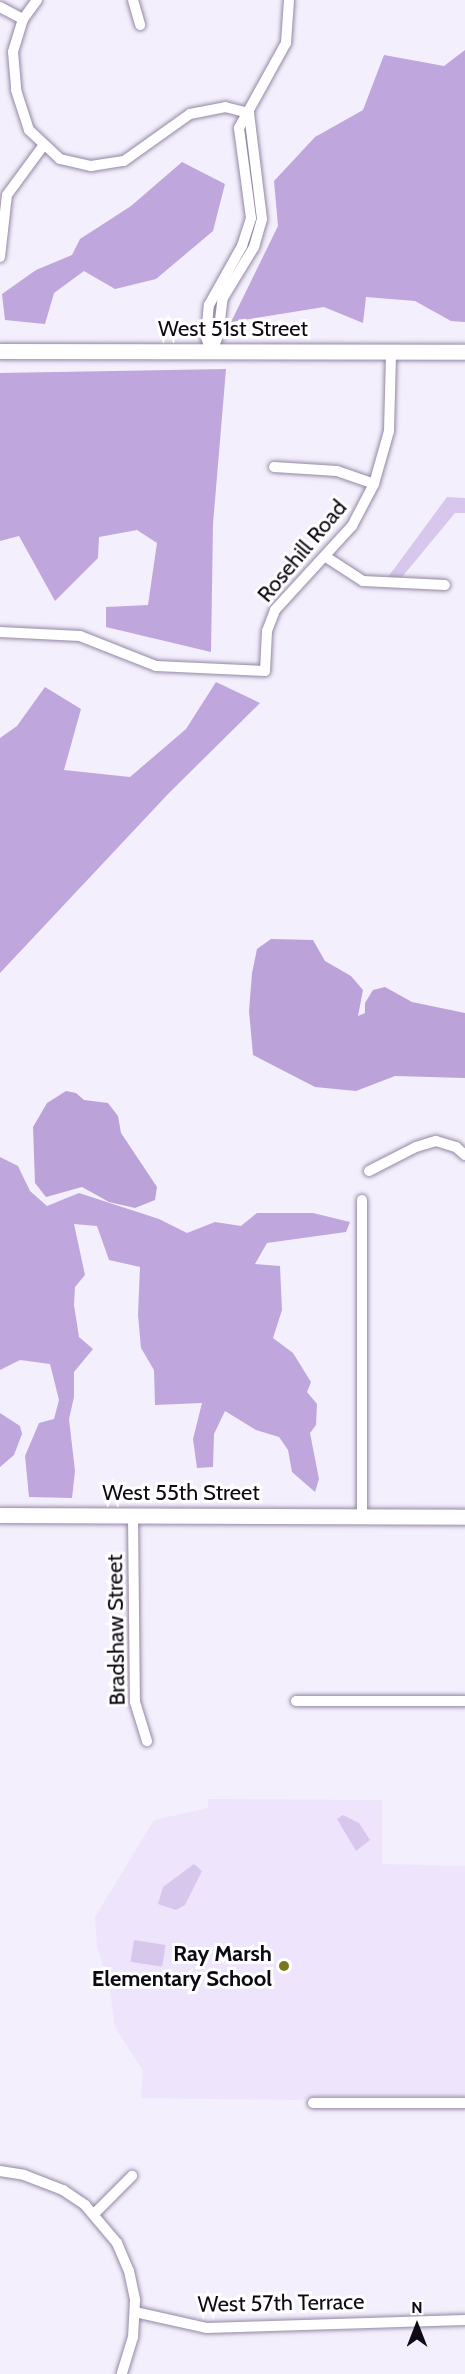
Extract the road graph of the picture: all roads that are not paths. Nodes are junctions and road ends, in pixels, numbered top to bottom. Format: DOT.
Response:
graph roads {
  1 [pos="37,0"];
  2 [pos="134,0"];
  3 [pos="289,0"];
  4 [pos="0,7"];
  5 [pos="23,19"];
  6 [pos="140,25"];
  7 [pos="249,112"];
  8 [pos="43,146"];
  9 [pos="0,257"];
  10 [pos="0,351"];
  11 [pos="211,352"];
  12 [pos="391,352"];
  13 [pos="465,352"];
  14 [pos="274,467"];
  15 [pos="374,484"];
  16 [pos="326,557"];
  17 [pos="445,585"];
  18 [pos="0,632"];
  19 [pos="465,1155"];
  20 [pos="369,1171"];
  21 [pos="362,1200"];
  22 [pos="0,1515"];
  23 [pos="133,1516"];
  24 [pos="362,1516"];
  25 [pos="465,1517"];
  26 [pos="296,1701"];
  27 [pos="465,1701"];
  28 [pos="147,1741"];
  29 [pos="313,2103"];
  30 [pos="465,2103"];
  31 [pos="0,2171"];
  32 [pos="132,2176"];
  33 [pos="94,2214"];
  34 [pos="135,2312"];
  35 [pos="465,2320"];
  36 [pos="122,2374"];
  1 -- 5 [label="street"];
  2 -- 6 [label="street"];
  3 -- 7 [label="street"];
  4 -- 5 [label="street"];
  5 -- 8 [label="street"];
  7 -- 8 [label="street"];
  7 -- 11 [label="street"];
  8 -- 9 [label="street"];
  10 -- 11 [label="street, West 51st Street"];
  11 -- 12 [label="street, West 51st Street"];
  12 -- 13 [label="street, West 51st Street"];
  12 -- 15 [label="street, Rosehill Road"];
  14 -- 15 [label="street"];
  15 -- 16 [label="street, Rosehill Road"];
  16 -- 17 [label="street"];
  16 -- 18 [label="street, Rosehill Road"];
  19 -- 20 [label="street"];
  21 -- 24 [label="street"];
  22 -- 23 [label="street, West 55th Street"];
  23 -- 24 [label="street, West 55th Street"];
  23 -- 28 [label="street, Bradshaw Street"];
  24 -- 25 [label="street, West 55th Street"];
  26 -- 27 [label="street"];
  29 -- 30 [label="street"];
  31 -- 33 [label="street"];
  32 -- 33 [label="street"];
  33 -- 34 [label="street"];
  34 -- 35 [label="street, West 57th Terrace"];
  34 -- 36 [label="street"];
}
